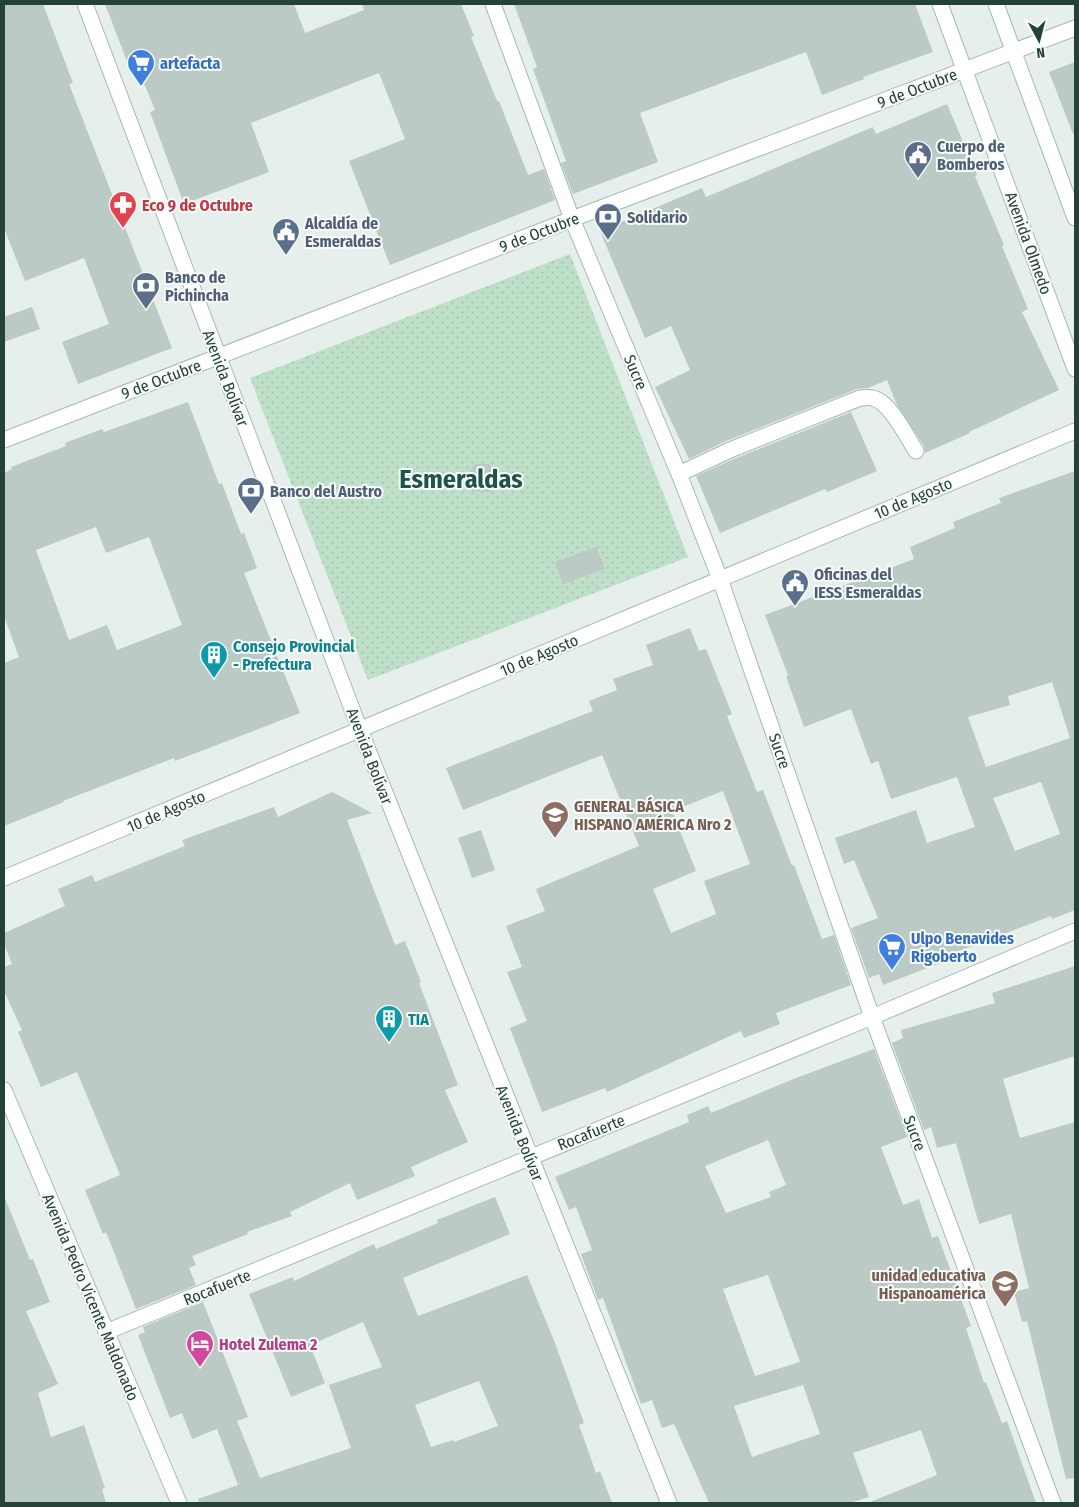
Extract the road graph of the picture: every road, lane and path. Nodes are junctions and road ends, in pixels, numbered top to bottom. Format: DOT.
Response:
graph roads {
  1 [pos="85,4"];
  2 [pos="493,4"];
  3 [pos="940,4"];
  4 [pos="996,4"];
  5 [pos="1075,28"];
  6 [pos="1014,52"];
  7 [pos="965,70"];
  8 [pos="1075,218"];
  9 [pos="572,219"];
  10 [pos="219,357"];
  11 [pos="1075,369"];
  12 [pos="1075,431"];
  13 [pos="4,440"];
  14 [pos="916,452"];
  15 [pos="679,474"];
  16 [pos="720,579"];
  17 [pos="360,730"];
  18 [pos="4,878"];
  19 [pos="1075,931"];
  20 [pos="872,1017"];
  21 [pos="4,1090"];
  22 [pos="530,1158"];
  23 [pos="106,1332"];
  24 [pos="179,1503"];
  25 [pos="669,1503"];
  26 [pos="1053,1503"];
  1 -- 10 [label="street, Avenida Bolívar"];
  2 -- 9 [label="street, Sucre"];
  3 -- 7 [label="street, Avenida Olmedo"];
  4 -- 6 [label="street"];
  5 -- 6 [label="street, 9 de Octubre"];
  6 -- 7 [label="street, 9 de Octubre"];
  6 -- 8 [label="street"];
  7 -- 9 [label="street, 9 de Octubre"];
  7 -- 11 [label="street, Avenida Olmedo"];
  9 -- 10 [label="street, 9 de Octubre"];
  9 -- 15 [label="street, Sucre"];
  10 -- 13 [label="street, 9 de Octubre"];
  10 -- 17 [label="street, Avenida Bolívar"];
  12 -- 16 [label="street, 10 de Agosto"];
  14 -- 15 [label="street"];
  15 -- 16 [label="street, Sucre"];
  16 -- 17 [label="street, 10 de Agosto"];
  16 -- 20 [label="street, Sucre"];
  17 -- 18 [label="street, 10 de Agosto"];
  17 -- 22 [label="street, Avenida Bolívar"];
  19 -- 20 [label="street, Rocafuerte"];
  20 -- 22 [label="street, Rocafuerte"];
  20 -- 26 [label="street, Sucre"];
  21 -- 23 [label="street, Avenida Pedro Vicente Maldonado"];
  22 -- 23 [label="street, Rocafuerte"];
  22 -- 25 [label="street, Avenida Bolívar"];
  23 -- 24 [label="street, Avenida Pedro Vicente Maldonado"];
}
